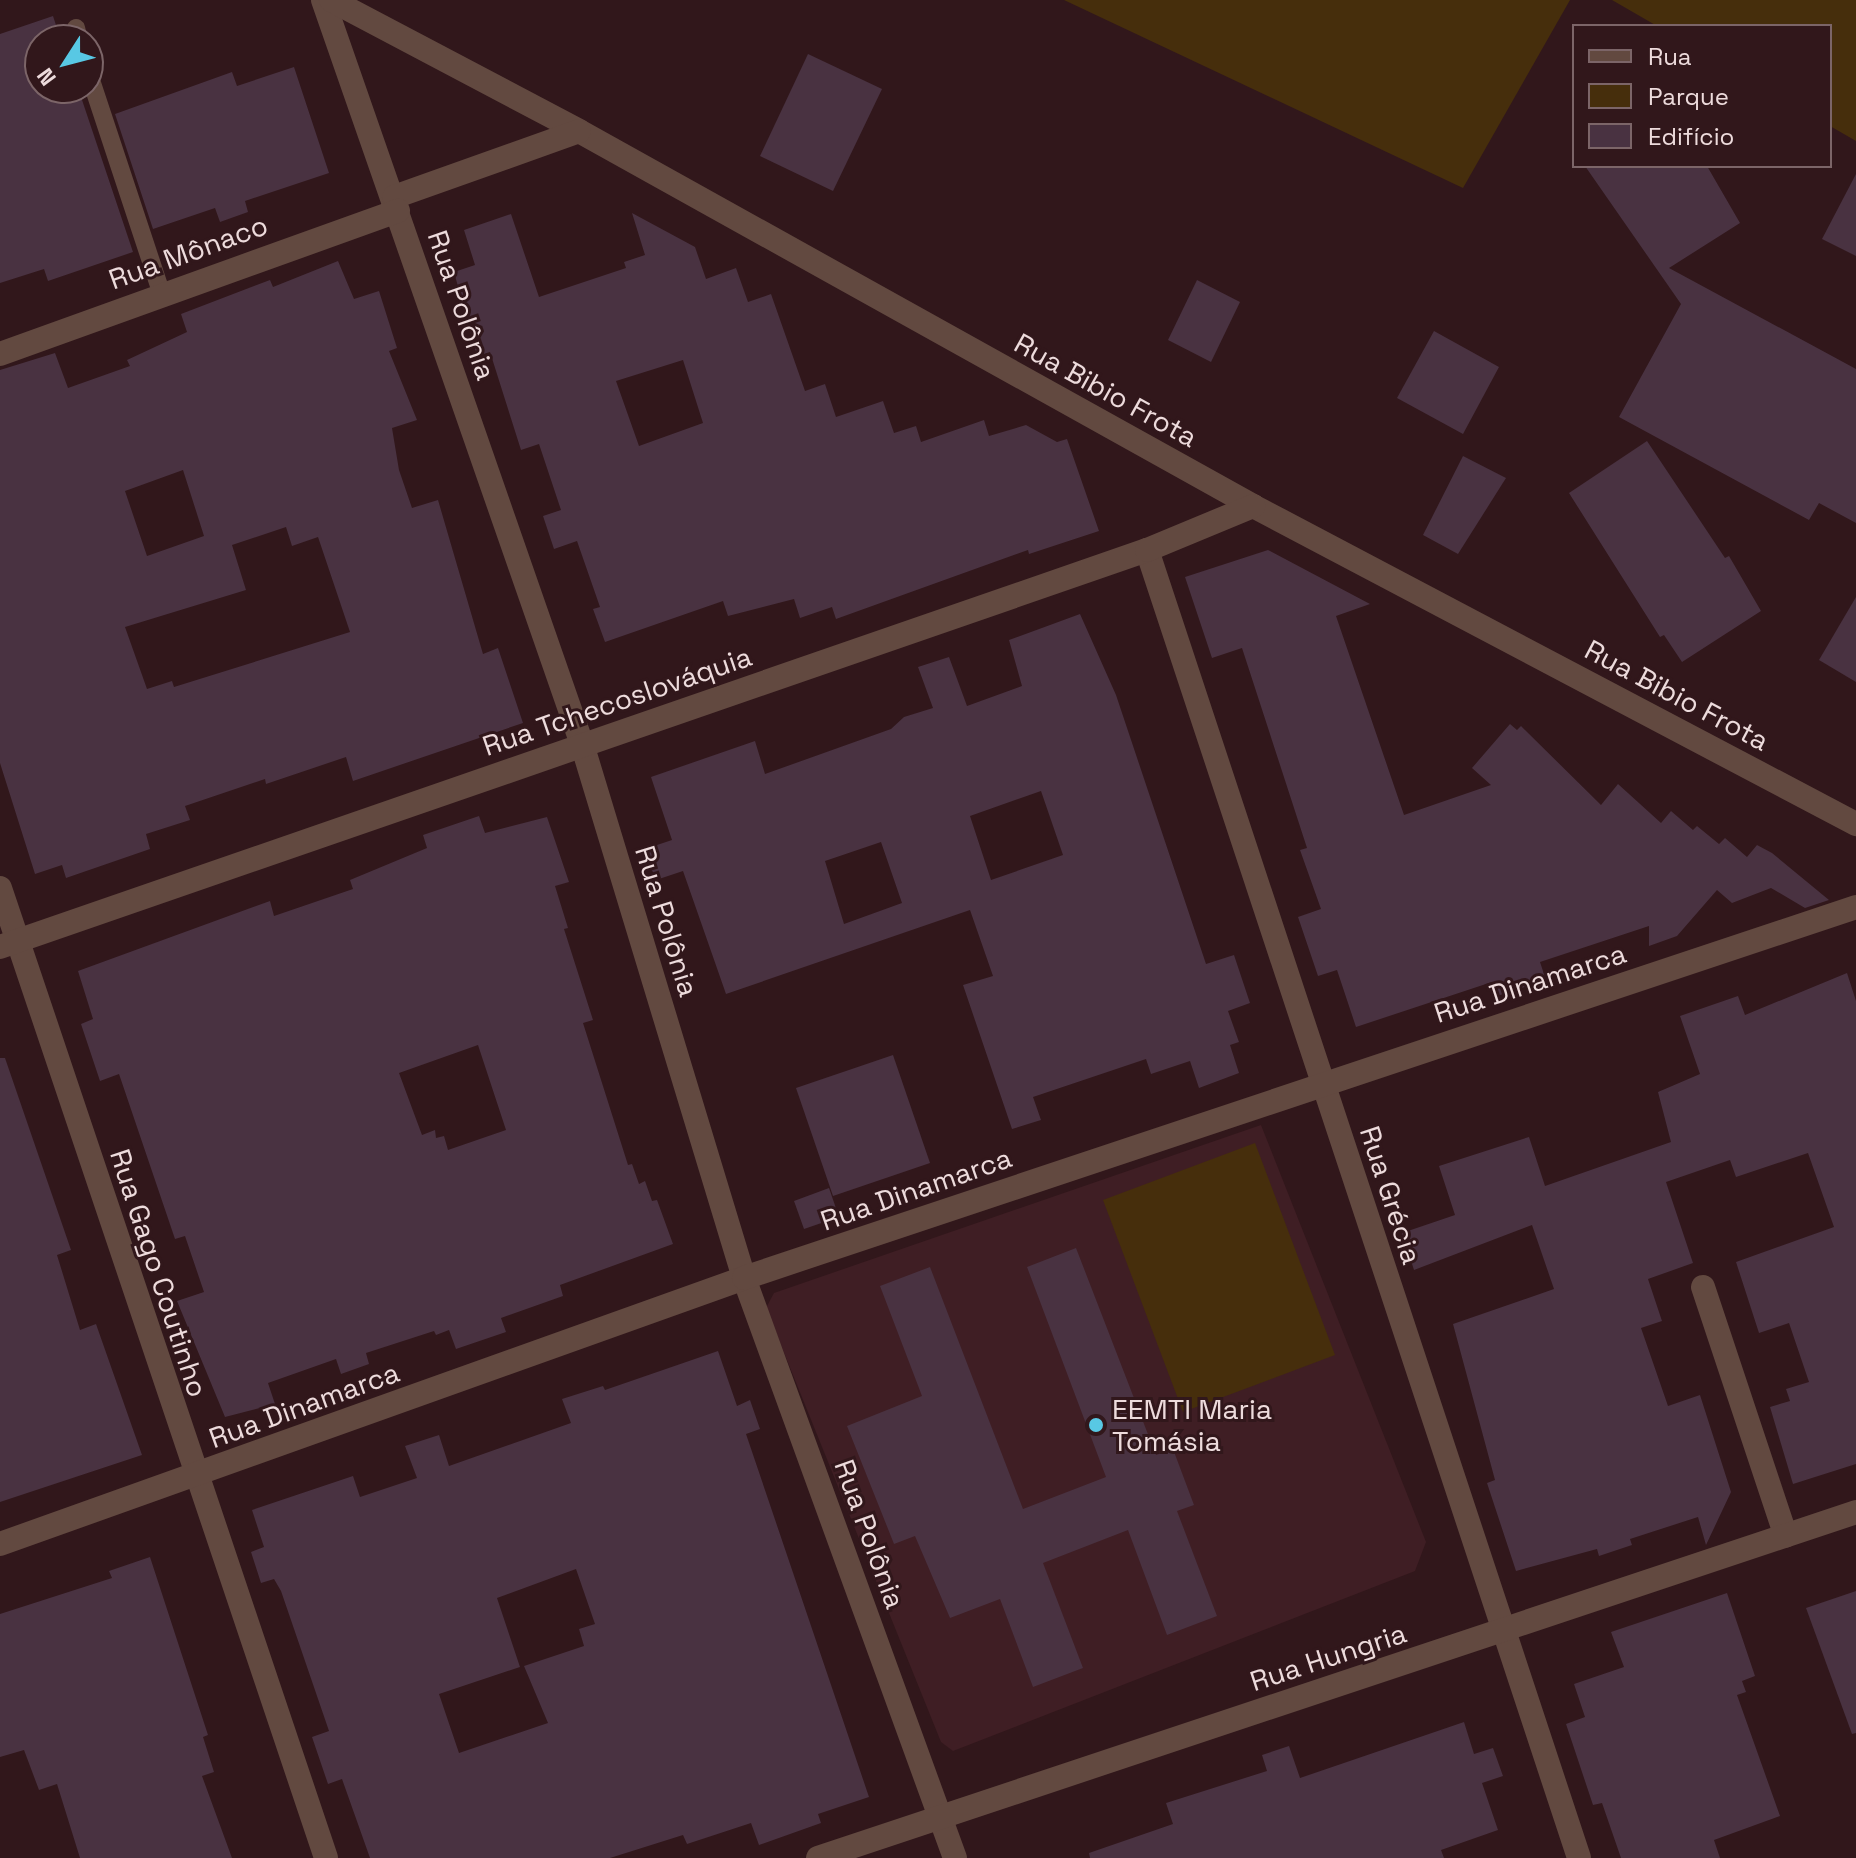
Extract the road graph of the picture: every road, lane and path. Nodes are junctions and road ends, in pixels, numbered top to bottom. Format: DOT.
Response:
graph roads {
  1 [pos="323,0"];
  2 [pos="331,0"];
  3 [pos="99,104"];
  4 [pos="579,131"];
  5 [pos="396,204"];
  6 [pos="161,292"];
  7 [pos="0,354"];
  8 [pos="1253,506"];
  9 [pos="1147,550"];
  10 [pos="582,744"];
  11 [pos="1852,821"];
  12 [pos="1856,842"];
  13 [pos="0,888"];
  14 [pos="1856,907"];
  15 [pos="9,944"];
  16 [pos="1323,1084"];
  17 [pos="744,1278"];
  18 [pos="1703,1287"];
  19 [pos="195,1477"];
  20 [pos="1856,1512"];
  21 [pos="1786,1536"];
  22 [pos="0,1544"];
  23 [pos="1503,1631"];
  24 [pos="942,1815"];
  25 [pos="326,1858"];
  26 [pos="818,1858"];
  27 [pos="955,1858"];
  28 [pos="1579,1858"];
  1 -- 5 [label="street, Rua Polônia"];
  2 -- 4 [label="street, Rua Bibio Frota"];
  3 -- 6 [label="lane"];
  4 -- 5 [label="street, Rua Mônaco"];
  4 -- 8 [label="street, Rua Bibio Frota"];
  5 -- 6 [label="street, Rua Mônaco"];
  5 -- 10 [label="street, Rua Polônia"];
  6 -- 7 [label="street, Rua Mônaco"];
  8 -- 9 [label="street, Rua Tchecoslováquia"];
  8 -- 11 [label="street, Rua Bibio Frota"];
  9 -- 10 [label="street, Rua Tchecoslováquia"];
  9 -- 16 [label="street, Rua Grécia"];
  10 -- 15 [label="street, Rua Tchecoslováquia"];
  10 -- 17 [label="street, Rua Polônia"];
  11 -- 12 [label="street"];
  13 -- 15 [label="street, Rua Gago Coutinho"];
  14 -- 16 [label="street, Rua Dinamarca"];
  15 -- 19 [label="street, Rua Gago Coutinho"];
  16 -- 17 [label="street, Rua Dinamarca"];
  16 -- 23 [label="street, Rua Grécia"];
  17 -- 19 [label="street, Rua Dinamarca"];
  17 -- 24 [label="street, Rua Polônia"];
  18 -- 21 [label="street"];
  19 -- 22 [label="street, Rua Dinamarca"];
  19 -- 25 [label="street, Rua Gago Coutinho"];
  20 -- 21 [label="street, Rua Hungria"];
  21 -- 23 [label="street, Rua Hungria"];
  23 -- 24 [label="street, Rua Hungria"];
  23 -- 28 [label="street, Rua Grécia"];
  24 -- 26 [label="street, Rua Hungria"];
  24 -- 27 [label="street, Rua Polônia"];
}
